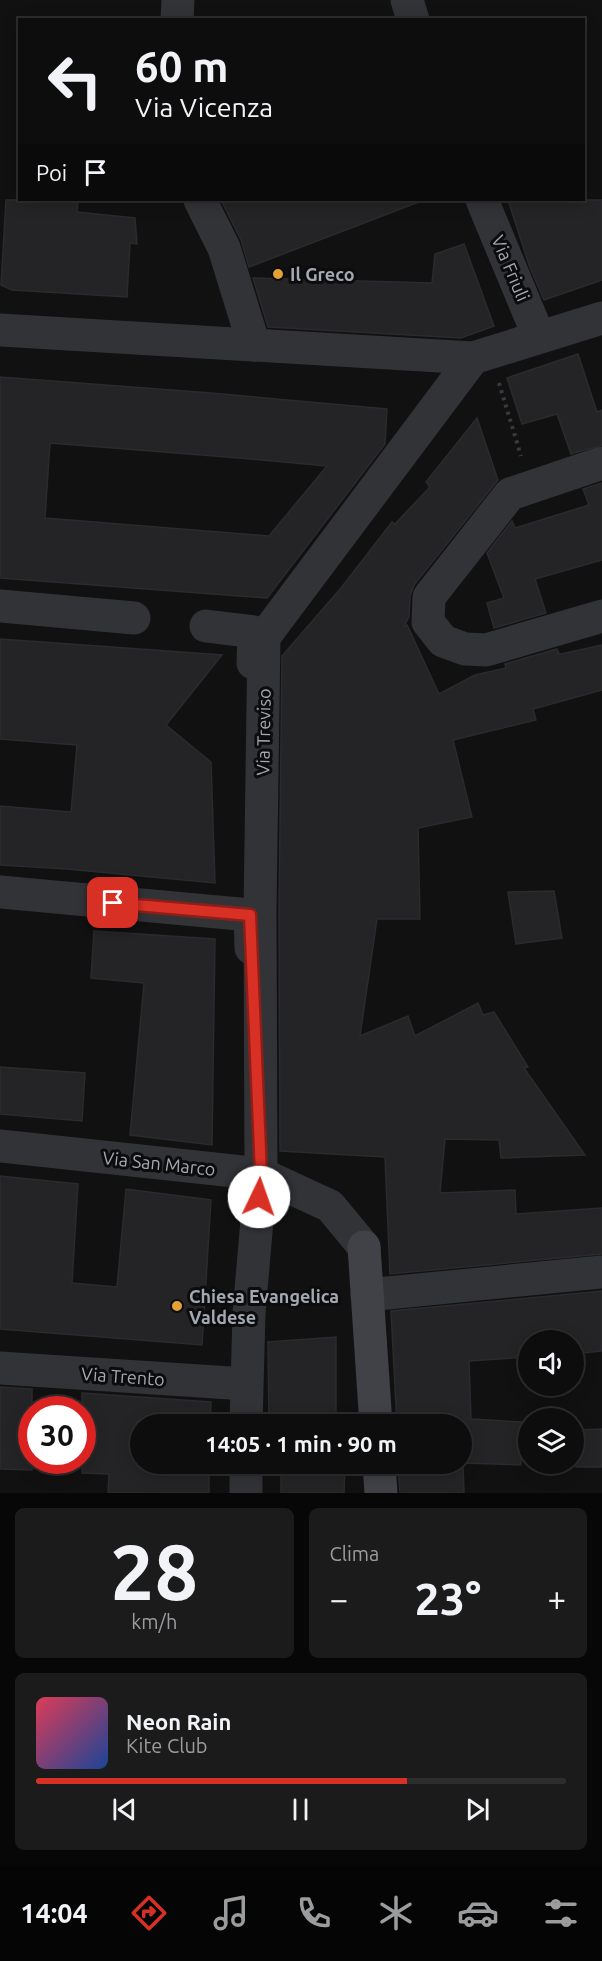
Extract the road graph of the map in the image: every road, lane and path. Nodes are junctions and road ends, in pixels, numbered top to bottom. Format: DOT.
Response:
graph roads {
  1 [pos="178,0"];
  2 [pos="407,0"];
  3 [pos="177,18"];
  4 [pos="412,18"];
  5 [pos="200,201"];
  6 [pos="482,201"];
  7 [pos="602,318"];
  8 [pos="0,330"];
  9 [pos="539,337"];
  10 [pos="254,345"];
  11 [pos="482,356"];
  12 [pos="602,463"];
  13 [pos="530,487"];
  14 [pos="0,606"];
  15 [pos="602,616"];
  16 [pos="134,618"];
  17 [pos="206,627"];
  18 [pos="0,892"];
  19 [pos="250,915"];
  20 [pos="0,1146"];
  21 [pos="261,1174"];
  22 [pos="602,1272"];
  23 [pos="367,1295"];
  24 [pos="0,1368"];
  25 [pos="246,1384"];
  26 [pos="246,1414"];
  27 [pos="375,1414"];
  28 [pos="246,1474"];
  29 [pos="380,1474"];
  30 [pos="246,1493"];
  31 [pos="381,1493"];
  1 -- 3 [label="street"];
  2 -- 4 [label="street"];
  5 -- 10 [label="street"];
  6 -- 9 [label="street, Via Friuli"];
  7 -- 9 [label="street"];
  8 -- 10 [label="street"];
  9 -- 11 [label="street"];
  10 -- 11 [label="street"];
  11 -- 13 [label="path"];
  11 -- 21 [label="street, Via Treviso"];
  12 -- 13 [label="street"];
  13 -- 15 [label="street"];
  14 -- 16 [label="street"];
  17 -- 19 [label="street"];
  18 -- 19 [label="street"];
  19 -- 21 [label="street"];
  20 -- 21 [label="street, Via San Marco"];
  21 -- 23 [label="street, Via San Marco"];
  21 -- 25 [label="street"];
  22 -- 23 [label="street"];
  23 -- 27 [label="street"];
  24 -- 25 [label="street, Via Trento"];
  25 -- 26 [label="street"];
  28 -- 30 [label="street"];
  29 -- 31 [label="street"];
}
